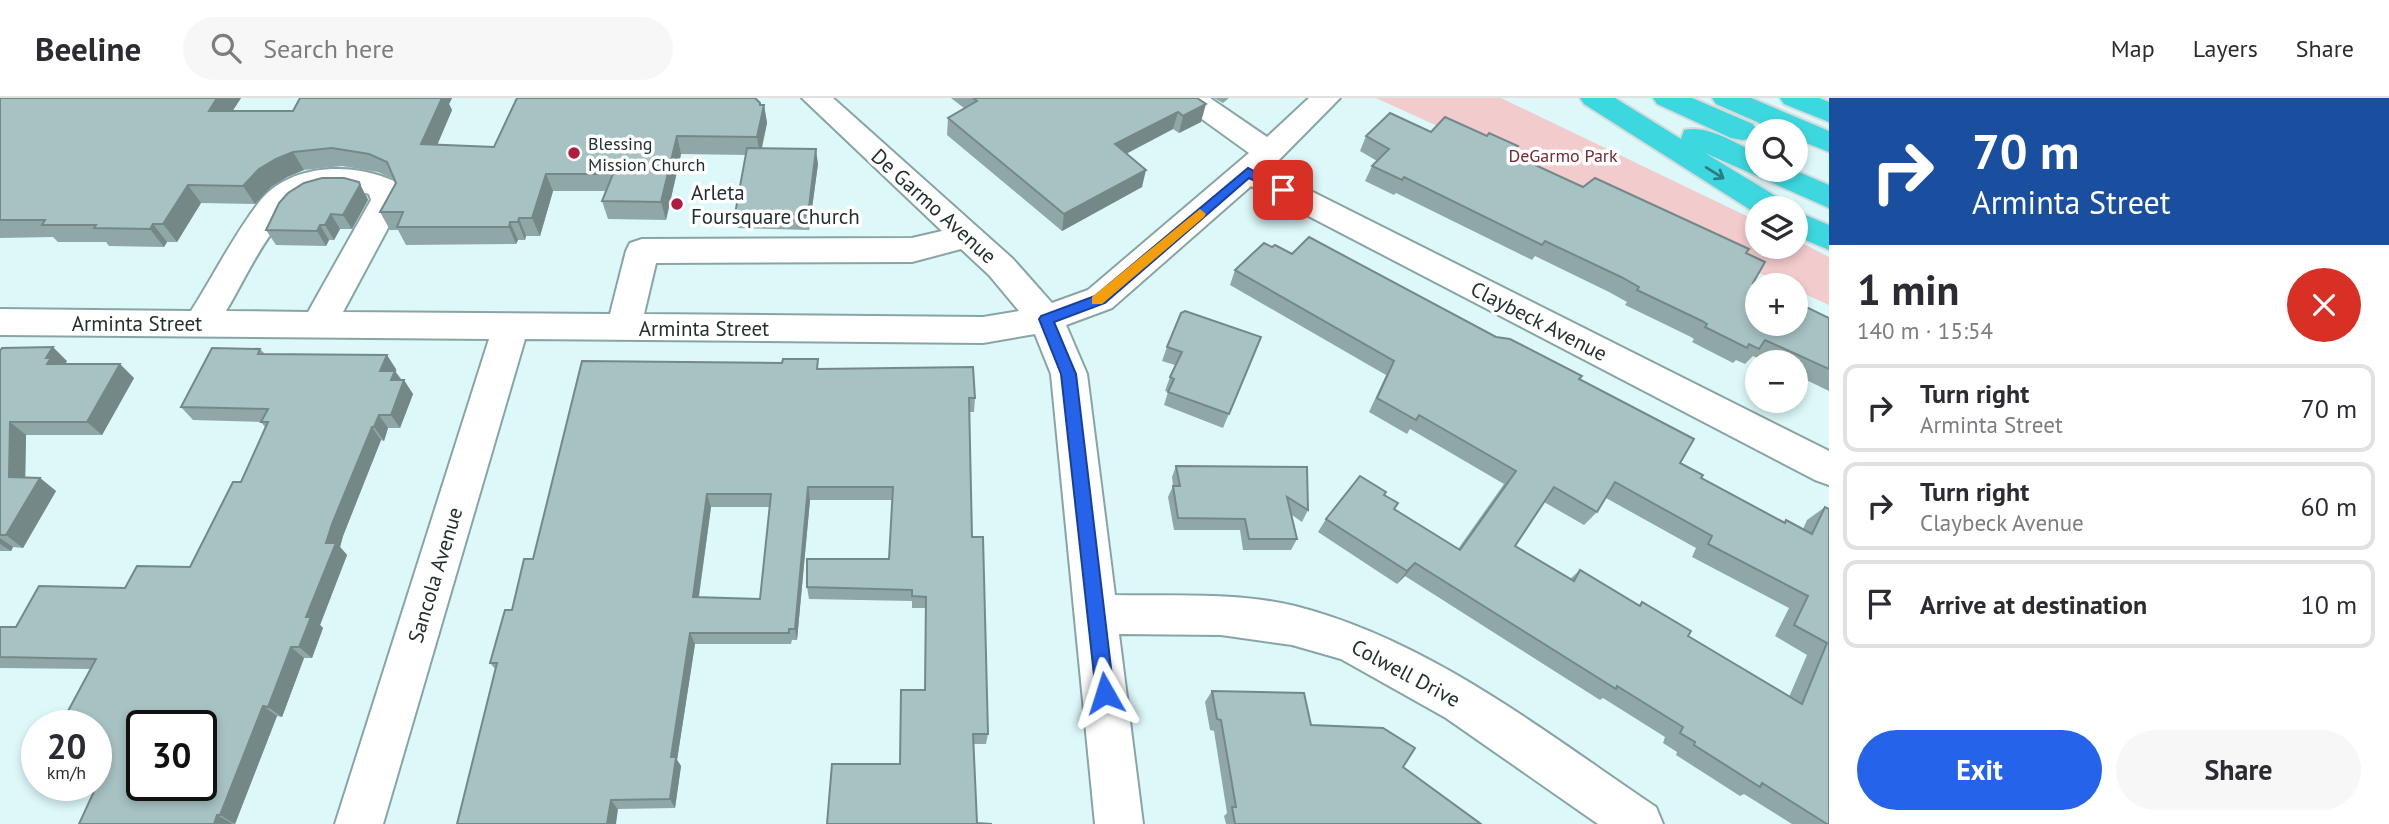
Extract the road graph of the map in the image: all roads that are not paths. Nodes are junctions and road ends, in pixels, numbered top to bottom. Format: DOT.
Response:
graph roads {
  1 [pos="816,98"];
  2 [pos="1191,98"];
  3 [pos="1326,98"];
  4 [pos="1594,98"];
  5 [pos="1604,98"];
  6 [pos="1667,98"];
  7 [pos="1726,98"];
  8 [pos="1794,98"];
  9 [pos="1829,113"];
  10 [pos="1745,132"];
  11 [pos="1829,142"];
  12 [pos="1808,159"];
  13 [pos="1745,160"];
  14 [pos="1259,163"];
  15 [pos="1829,169"];
  16 [pos="1795,182"];
  17 [pos="1752,196"];
  18 [pos="1829,197"];
  19 [pos="1808,228"];
  20 [pos="966,236"];
  21 [pos="1829,239"];
  22 [pos="1046,319"];
  23 [pos="0,322"];
  24 [pos="201,324"];
  25 [pos="318,325"];
  26 [pos="511,326"];
  27 [pos="624,327"];
  28 [pos="1829,469"];
  29 [pos="1096,614"];
  30 [pos="359,824"];
  31 [pos="1119,824"];
  32 [pos="1640,824"];
  1 -- 20 [label="street, De Garmo Avenue"];
  2 -- 14 [label="street, Claybeck Avenue"];
  3 -- 14 [label="street, Arminta Street"];
  4 -- 17 [label="highway, one-way"];
  5 -- 13 [label="highway"];
  6 -- 10 [label="highway"];
  7 -- 11 [label="highway"];
  8 -- 9 [label="highway"];
  12 -- 15 [label="highway"];
  14 -- 22 [label="street, Arminta Street"];
  14 -- 28 [label="street, Claybeck Avenue"];
  16 -- 18 [label="highway"];
  19 -- 21 [label="highway"];
  20 -- 22 [label="street, De Garmo Avenue"];
  20 -- 27 [label="street"];
  22 -- 27 [label="street, Arminta Street"];
  22 -- 29 [label="street, De Garmo Avenue"];
  23 -- 24 [label="street, Arminta Street"];
  24 -- 25 [label="street, Arminta Street"];
  24 -- 25 [label="street"];
  25 -- 26 [label="street, Arminta Street"];
  26 -- 27 [label="street, Arminta Street"];
  26 -- 30 [label="street, Sancola Avenue"];
  29 -- 31 [label="street, De Garmo Avenue"];
  29 -- 32 [label="street, Colwell Drive"];
}
